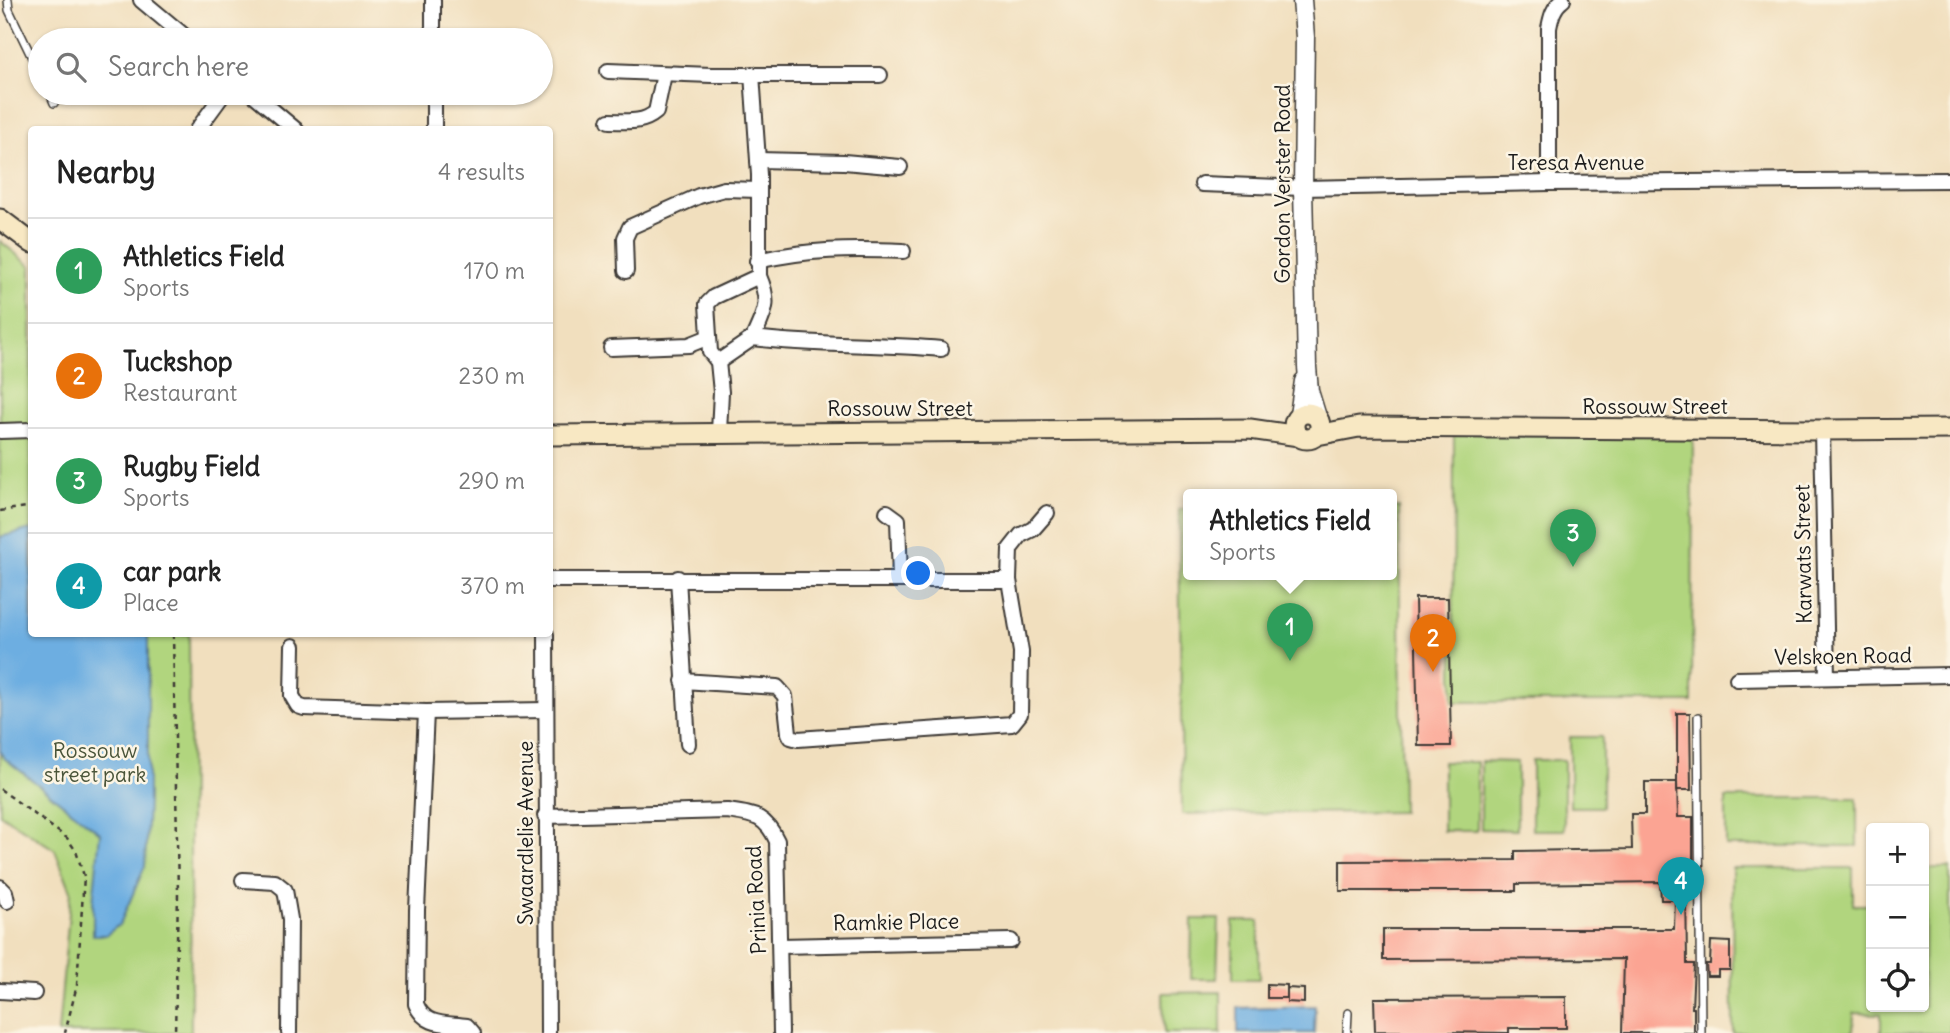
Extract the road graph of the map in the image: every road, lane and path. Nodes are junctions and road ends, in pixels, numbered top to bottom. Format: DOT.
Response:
graph roads {
  1 [pos="8,0"];
  2 [pos="141,0"];
  3 [pos="433,0"];
  4 [pos="1302,0"];
  5 [pos="1563,0"];
  6 [pos="175,28"];
  7 [pos="433,28"];
  8 [pos="28,49"];
  9 [pos="608,71"];
  10 [pos="664,74"];
  11 [pos="752,74"];
  12 [pos="880,75"];
  13 [pos="215,105"];
  14 [pos="267,105"];
  15 [pos="434,105"];
  16 [pos="609,121"];
  17 [pos="200,126"];
  18 [pos="291,126"];
  19 [pos="434,126"];
  20 [pos="758,160"];
  21 [pos="900,167"];
  22 [pos="1950,180"];
  23 [pos="1549,183"];
  24 [pos="1202,184"];
  25 [pos="1303,188"];
  26 [pos="759,190"];
  27 [pos="0,219"];
  28 [pos="28,240"];
  29 [pos="903,251"];
  30 [pos="758,268"];
  31 [pos="626,271"];
  32 [pos="709,337"];
  33 [pos="752,338"];
  34 [pos="611,348"];
  35 [pos="941,349"];
  36 [pos="718,362"];
  37 [pos="1308,424"];
  38 [pos="1950,429"];
  39 [pos="28,430"];
  40 [pos="1822,430"];
  41 [pos="0,431"];
  42 [pos="719,432"];
  43 [pos="553,435"];
  44 [pos="28,507"];
  45 [pos="0,511"];
  46 [pos="887,512"];
  47 [pos="1048,513"];
  48 [pos="678,578"];
  49 [pos="900,578"];
  50 [pos="553,580"];
  51 [pos="1009,580"];
  52 [pos="173,637"];
  53 [pos="546,637"];
  54 [pos="293,646"];
  55 [pos="1950,675"];
  56 [pos="1827,677"];
  57 [pos="1737,679"];
  58 [pos="683,681"];
  59 [pos="546,710"];
  60 [pos="426,712"];
  61 [pos="1698,717"];
  62 [pos="688,744"];
  63 [pos="0,789"];
  64 [pos="545,816"];
  65 [pos="243,880"];
  66 [pos="0,887"];
  67 [pos="7,901"];
  68 [pos="1012,941"];
  69 [pos="780,946"];
  70 [pos="0,991"];
  71 [pos="34,993"];
  72 [pos="1348,1013"];
  73 [pos="65,1033"];
  74 [pos="175,1033"];
  75 [pos="289,1033"];
  76 [pos="473,1033"];
  77 [pos="548,1033"];
  78 [pos="781,1033"];
  79 [pos="1347,1033"];
  80 [pos="1701,1033"];
  1 -- 8 [label="lane"];
  2 -- 6 [label="street"];
  3 -- 7 [label="street"];
  4 -- 25 [label="street, Gordon Verster Road"];
  5 -- 23 [label="street"];
  9 -- 10 [label="street"];
  10 -- 11 [label="street"];
  10 -- 16 [label="street"];
  11 -- 12 [label="street"];
  11 -- 20 [label="street"];
  13 -- 17 [label="street"];
  14 -- 18 [label="street"];
  15 -- 19 [label="street"];
  20 -- 21 [label="street"];
  20 -- 26 [label="street"];
  22 -- 23 [label="street, Teresa Avenue"];
  23 -- 25 [label="street, Teresa Avenue"];
  24 -- 25 [label="street, Teresa Avenue"];
  25 -- 37 [label="street, Gordon Verster Road"];
  26 -- 30 [label="street"];
  26 -- 31 [label="street"];
  27 -- 28 [label="main road"];
  29 -- 30 [label="street"];
  30 -- 32 [label="street"];
  30 -- 33 [label="street"];
  32 -- 34 [label="street"];
  32 -- 36 [label="street"];
  33 -- 35 [label="street"];
  33 -- 36 [label="street"];
  36 -- 42 [label="street"];
  37 -- 40 [label="main road, Rossouw Street"];
  37 -- 42 [label="main road, Rossouw Street"];
  38 -- 40 [label="main road, Rossouw Street"];
  39 -- 41 [label="street"];
  40 -- 56 [label="street, Karwats Street"];
  42 -- 43 [label="main road, Rossouw Street"];
  44 -- 45 [label="path"];
  46 -- 49 [label="street"];
  47 -- 51 [label="street"];
  48 -- 49 [label="street"];
  48 -- 50 [label="street"];
  48 -- 58 [label="street"];
  49 -- 51 [label="street"];
  51 -- 58 [label="street"];
  52 -- 74 [label="path"];
  53 -- 59 [label="street, Swaardlelie Avenue"];
  54 -- 60 [label="street"];
  55 -- 56 [label="street, Velskoen Road"];
  56 -- 57 [label="street, Velskoen Road"];
  58 -- 62 [label="street"];
  59 -- 60 [label="street"];
  59 -- 64 [label="street, Swaardlelie Avenue"];
  60 -- 76 [label="street"];
  61 -- 80 [label="lane"];
  63 -- 73 [label="path"];
  64 -- 69 [label="street, Prinia Road"];
  64 -- 77 [label="street, Swaardlelie Avenue"];
  65 -- 75 [label="street"];
  66 -- 67 [label="street"];
  68 -- 69 [label="street, Ramkie Place"];
  69 -- 78 [label="street, Prinia Road"];
  70 -- 71 [label="street"];
  72 -- 79 [label="lane"];
}
